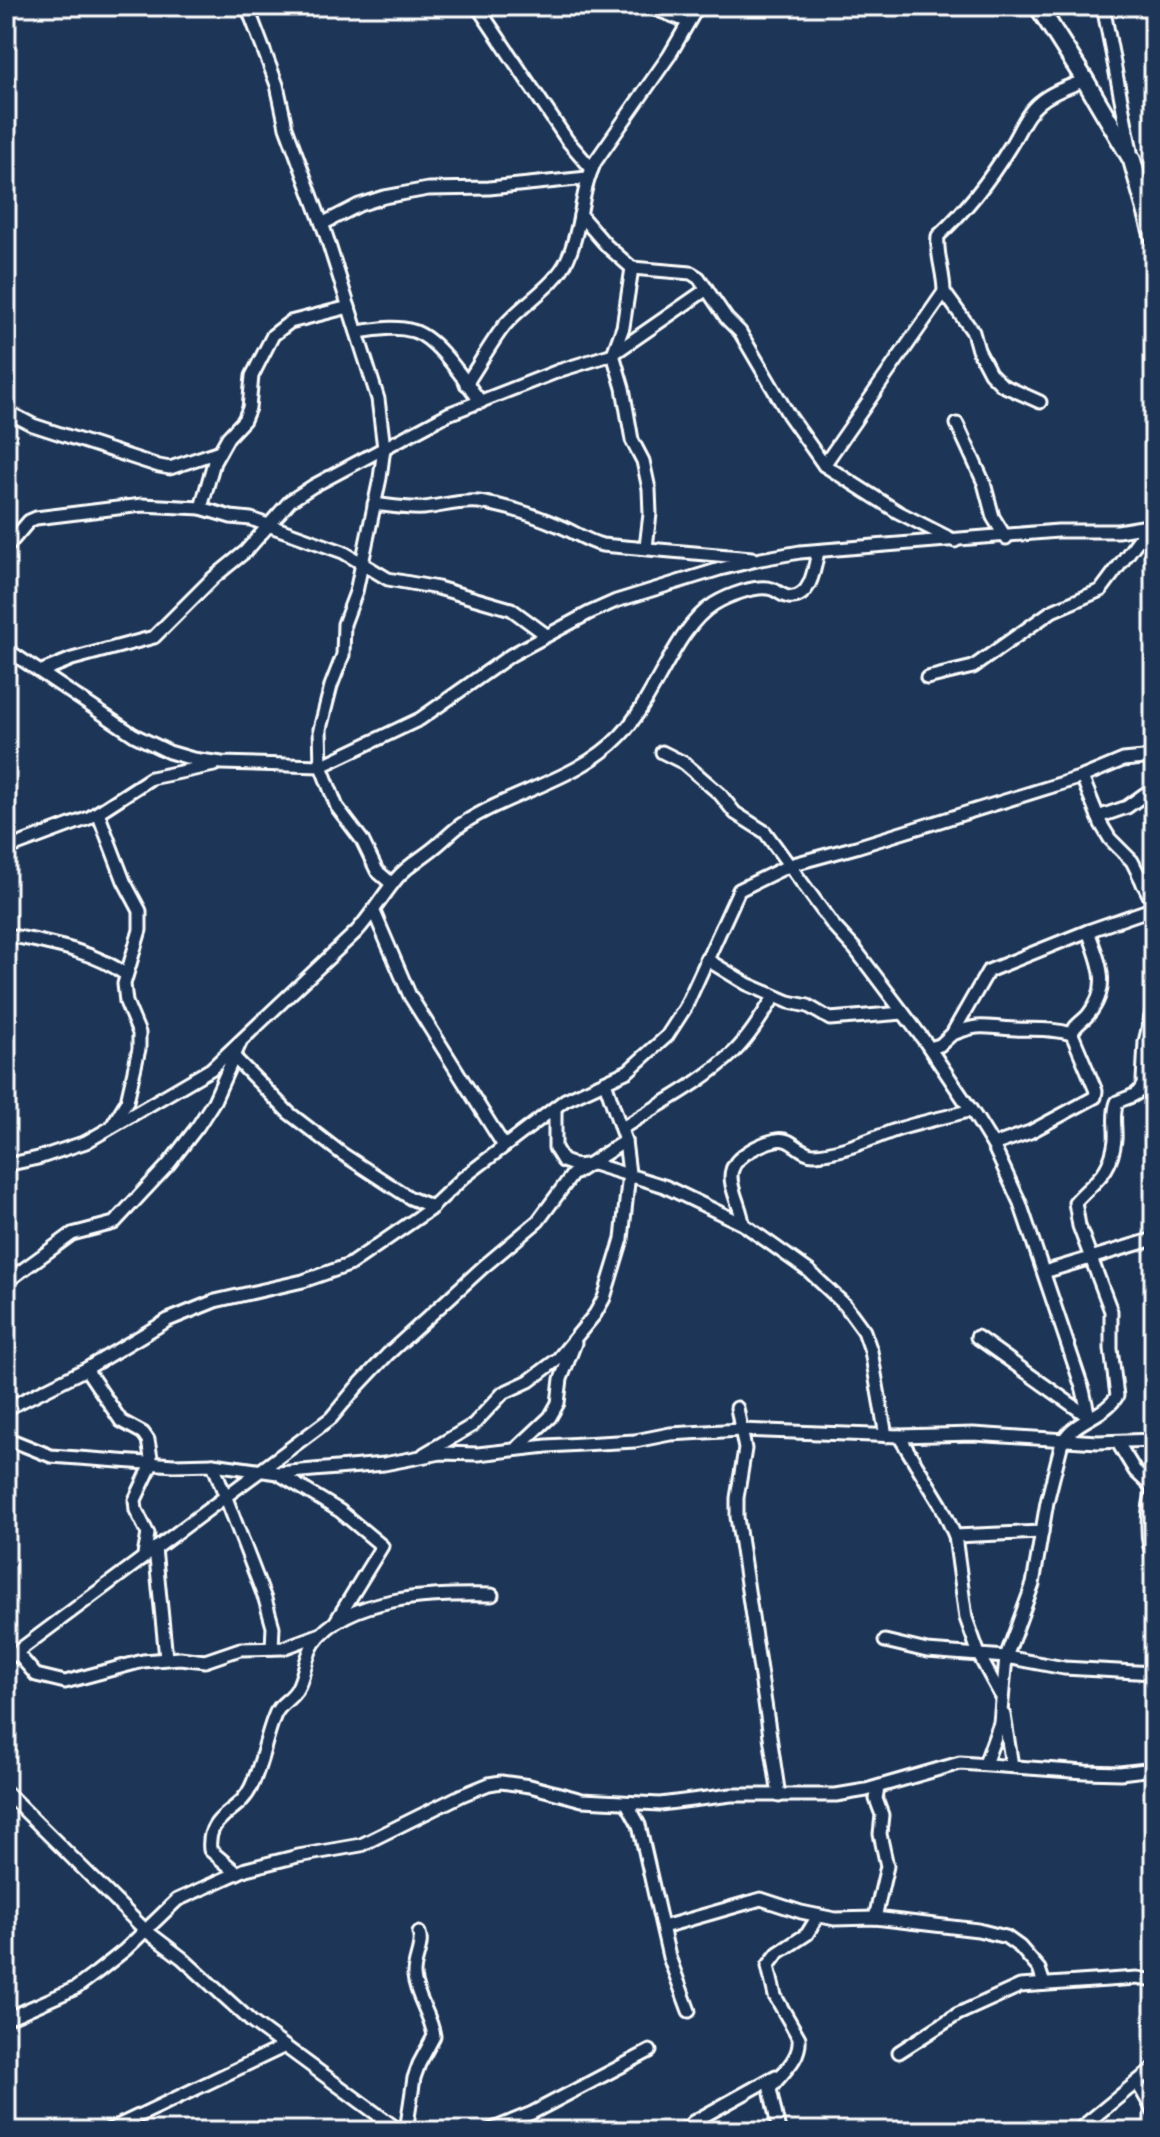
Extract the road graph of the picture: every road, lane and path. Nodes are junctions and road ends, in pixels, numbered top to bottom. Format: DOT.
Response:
graph roads {
  1 [pos="247,6"];
  2 [pos="477,6"];
  3 [pos="647,6"];
  4 [pos="698,6"];
  5 [pos="1038,6"];
  6 [pos="1103,6"];
  7 [pos="687,21"];
  8 [pos="1085,80"];
  9 [pos="1132,160"];
  10 [pos="590,173"];
  11 [pos="580,215"];
  12 [pos="322,224"];
  13 [pos="1154,238"];
  14 [pos="632,268"];
  15 [pos="707,289"];
  16 [pos="944,292"];
  17 [pos="349,307"];
  18 [pos="357,332"];
  19 [pos="613,354"];
  20 [pos="466,384"];
  21 [pos="481,402"];
  22 [pos="1040,402"];
  23 [pos="6,411"];
  24 [pos="957,424"];
  25 [pos="384,448"];
  26 [pos="221,451"];
  27 [pos="824,465"];
  28 [pos="374,504"];
  29 [pos="201,508"];
  30 [pos="270,525"];
  31 [pos="1151,526"];
  32 [pos="1006,538"];
  33 [pos="956,542"];
  34 [pos="646,547"];
  35 [pos="6,548"];
  36 [pos="818,551"];
  37 [pos="761,559"];
  38 [pos="361,563"];
  39 [pos="545,634"];
  40 [pos="6,649"];
  41 [pos="42,671"];
  42 [pos="927,678"];
  43 [pos="662,752"];
  44 [pos="1154,757"];
  45 [pos="222,763"];
  46 [pos="321,766"];
  47 [pos="1082,777"];
  48 [pos="1154,794"];
  49 [pos="98,813"];
  50 [pos="1098,817"];
  51 [pos="6,849"];
  52 [pos="790,865"];
  53 [pos="1154,867"];
  54 [pos="392,884"];
  55 [pos="1143,884"];
  56 [pos="1154,906"];
  57 [pos="374,912"];
  58 [pos="1088,931"];
  59 [pos="13,936"];
  60 [pos="706,959"];
  61 [pos="125,974"];
  62 [pos="774,997"];
  63 [pos="1154,1004"];
  64 [pos="903,1013"];
  65 [pos="952,1034"];
  66 [pos="1072,1034"];
  67 [pos="242,1039"];
  68 [pos="930,1048"];
  69 [pos="234,1057"];
  70 [pos="1154,1072"];
  71 [pos="605,1082"];
  72 [pos="1142,1085"];
  73 [pos="1154,1092"];
  74 [pos="555,1108"];
  75 [pos="971,1110"];
  76 [pos="110,1128"];
  77 [pos="623,1135"];
  78 [pos="993,1145"];
  79 [pos="504,1146"];
  80 [pos="585,1164"];
  81 [pos="6,1165"];
  82 [pos="629,1173"];
  83 [pos="433,1207"];
  84 [pos="743,1224"];
  85 [pos="1154,1239"];
  86 [pos="1091,1259"];
  87 [pos="1044,1272"];
  88 [pos="6,1282"];
  89 [pos="578,1335"];
  90 [pos="977,1337"];
  91 [pos="86,1369"];
  92 [pos="737,1408"];
  93 [pos="6,1409"];
  94 [pos="1089,1417"];
  95 [pos="741,1430"];
  96 [pos="892,1436"];
  97 [pos="6,1438"];
  98 [pos="1154,1440"];
  99 [pos="1062,1441"];
  100 [pos="1118,1443"];
  101 [pos="516,1449"];
  102 [pos="424,1455"];
  103 [pos="152,1464"];
  104 [pos="213,1464"];
  105 [pos="260,1472"];
  106 [pos="278,1473"];
  107 [pos="1154,1490"];
  108 [pos="225,1499"];
  109 [pos="1042,1532"];
  110 [pos="955,1536"];
  111 [pos="155,1548"];
  112 [pos="144,1555"];
  113 [pos="1154,1557"];
  114 [pos="492,1595"];
  115 [pos="327,1631"];
  116 [pos="885,1641"];
  117 [pos="272,1648"];
  118 [pos="17,1653"];
  119 [pos="980,1657"];
  120 [pos="1006,1657"];
  121 [pos="166,1658"];
  122 [pos="6,1660"];
  123 [pos="1154,1673"];
  124 [pos="1002,1703"];
  125 [pos="985,1764"];
  126 [pos="1012,1766"];
  127 [pos="1154,1769"];
  128 [pos="878,1787"];
  129 [pos="6,1792"];
  130 [pos="779,1796"];
  131 [pos="627,1803"];
  132 [pos="237,1873"];
  133 [pos="818,1916"];
  134 [pos="875,1918"];
  135 [pos="663,1927"];
  136 [pos="145,1930"];
  137 [pos="419,1933"];
  138 [pos="1154,1981"];
  139 [pos="1044,1984"];
  140 [pos="689,2011"];
  141 [pos="6,2019"];
  142 [pos="283,2047"];
  143 [pos="650,2051"];
  144 [pos="899,2052"];
  145 [pos="1154,2068"];
  146 [pos="787,2070"];
  147 [pos="1137,2082"];
  148 [pos="1154,2112"];
  149 [pos="107,2131"];
  150 [pos="403,2131"];
  151 [pos="488,2131"];
  152 [pos="683,2131"];
  153 [pos="779,2131"];
  154 [pos="1077,2131"];
  1 -- 12 [label="street"];
  2 -- 10 [label="street"];
  3 -- 7 [label="street"];
  4 -- 7 [label="street"];
  5 -- 8 [label="street"];
  6 -- 9 [label="street"];
  7 -- 10 [label="street"];
  8 -- 9 [label="street"];
  8 -- 16 [label="street"];
  9 -- 13 [label="street"];
  10 -- 11 [label="street"];
  10 -- 12 [label="street"];
  11 -- 14 [label="street"];
  11 -- 20 [label="street"];
  12 -- 17 [label="street"];
  14 -- 15 [label="street"];
  14 -- 19 [label="street"];
  15 -- 19 [label="street"];
  15 -- 27 [label="street"];
  16 -- 22 [label="street"];
  16 -- 27 [label="street"];
  17 -- 18 [label="street"];
  17 -- 26 [label="street"];
  18 -- 20 [label="street"];
  18 -- 25 [label="street"];
  19 -- 21 [label="street"];
  19 -- 34 [label="street"];
  20 -- 21 [label="street"];
  21 -- 25 [label="street"];
  23 -- 26 [label="street"];
  24 -- 32 [label="street"];
  25 -- 28 [label="street"];
  25 -- 30 [label="street"];
  26 -- 29 [label="street"];
  27 -- 33 [label="street"];
  28 -- 34 [label="street"];
  28 -- 38 [label="street"];
  29 -- 30 [label="street"];
  29 -- 35 [label="street"];
  30 -- 38 [label="street"];
  30 -- 41 [label="street"];
  31 -- 32 [label="street"];
  31 -- 42 [label="street"];
  32 -- 33 [label="street"];
  33 -- 36 [label="street"];
  34 -- 37 [label="street"];
  36 -- 37 [label="street"];
  36 -- 54 [label="street"];
  37 -- 39 [label="street"];
  38 -- 39 [label="street"];
  38 -- 46 [label="street"];
  39 -- 46 [label="street"];
  40 -- 41 [label="street"];
  41 -- 45 [label="street"];
  43 -- 52 [label="street"];
  44 -- 47 [label="street"];
  45 -- 46 [label="street"];
  45 -- 49 [label="street"];
  46 -- 54 [label="street"];
  47 -- 50 [label="street"];
  47 -- 52 [label="street"];
  48 -- 50 [label="street"];
  49 -- 51 [label="street"];
  49 -- 61 [label="street"];
  50 -- 55 [label="street"];
  52 -- 60 [label="street"];
  52 -- 64 [label="street"];
  53 -- 55 [label="street"];
  54 -- 57 [label="street"];
  55 -- 56 [label="street"];
  56 -- 58 [label="street"];
  57 -- 67 [label="street"];
  57 -- 79 [label="street"];
  58 -- 65 [label="street"];
  58 -- 66 [label="street"];
  59 -- 61 [label="street"];
  60 -- 62 [label="street"];
  60 -- 71 [label="street"];
  61 -- 76 [label="street"];
  62 -- 64 [label="street"];
  62 -- 77 [label="street"];
  63 -- 72 [label="street"];
  64 -- 68 [label="street"];
  65 -- 66 [label="street"];
  65 -- 68 [label="street"];
  66 -- 78 [label="street"];
  67 -- 69 [label="street"];
  67 -- 76 [label="street"];
  68 -- 75 [label="street"];
  69 -- 83 [label="street"];
  69 -- 88 [label="street"];
  70 -- 72 [label="street"];
  71 -- 74 [label="street"];
  71 -- 77 [label="street"];
  72 -- 73 [label="street"];
  72 -- 86 [label="street"];
  74 -- 79 [label="street"];
  74 -- 80 [label="street"];
  75 -- 78 [label="street"];
  75 -- 84 [label="street"];
  76 -- 81 [label="street"];
  77 -- 80 [label="street"];
  77 -- 82 [label="street"];
  78 -- 87 [label="street"];
  79 -- 83 [label="street"];
  80 -- 82 [label="street"];
  80 -- 105 [label="street"];
  82 -- 84 [label="street"];
  82 -- 89 [label="street"];
  83 -- 91 [label="street"];
  84 -- 96 [label="street"];
  85 -- 86 [label="street"];
  86 -- 87 [label="street"];
  86 -- 94 [label="street"];
  87 -- 94 [label="street"];
  89 -- 101 [label="street"];
  89 -- 102 [label="street"];
  90 -- 94 [label="street"];
  91 -- 93 [label="street"];
  91 -- 103 [label="street"];
  92 -- 95 [label="street"];
  94 -- 99 [label="street"];
  95 -- 96 [label="street"];
  95 -- 101 [label="street"];
  95 -- 130 [label="street"];
  96 -- 99 [label="street"];
  96 -- 110 [label="street"];
  97 -- 103 [label="street"];
  98 -- 100 [label="street"];
  99 -- 100 [label="street"];
  99 -- 109 [label="street"];
  100 -- 107 [label="street"];
  101 -- 102 [label="street"];
  102 -- 106 [label="street"];
  103 -- 104 [label="street"];
  103 -- 112 [label="street"];
  104 -- 105 [label="street"];
  104 -- 108 [label="street"];
  105 -- 106 [label="street"];
  105 -- 108 [label="street"];
  106 -- 115 [label="street"];
  107 -- 113 [label="street"];
  108 -- 111 [label="street"];
  108 -- 117 [label="street"];
  109 -- 110 [label="street"];
  109 -- 120 [label="street"];
  110 -- 119 [label="street"];
  111 -- 112 [label="street"];
  111 -- 121 [label="street"];
  112 -- 118 [label="street"];
  114 -- 115 [label="street"];
  115 -- 117 [label="street"];
  115 -- 132 [label="street"];
  116 -- 119 [label="street"];
  117 -- 121 [label="street"];
  118 -- 121 [label="street"];
  118 -- 122 [label="street"];
  119 -- 120 [label="street"];
  119 -- 124 [label="street"];
  120 -- 123 [label="street"];
  120 -- 124 [label="street"];
  124 -- 125 [label="street"];
  124 -- 126 [label="street"];
  125 -- 126 [label="street"];
  125 -- 128 [label="street"];
  126 -- 127 [label="street"];
  128 -- 130 [label="street"];
  128 -- 134 [label="street"];
  129 -- 136 [label="street"];
  130 -- 131 [label="street"];
  131 -- 132 [label="street"];
  131 -- 135 [label="street"];
  132 -- 136 [label="street"];
  133 -- 134 [label="street"];
  133 -- 135 [label="street"];
  133 -- 146 [label="street"];
  134 -- 139 [label="street"];
  135 -- 140 [label="street"];
  136 -- 141 [label="street"];
  136 -- 142 [label="street"];
  137 -- 150 [label="street"];
  138 -- 139 [label="street"];
  139 -- 144 [label="street"];
  142 -- 149 [label="street"];
  142 -- 150 [label="street"];
  143 -- 151 [label="street"];
  145 -- 147 [label="street"];
  146 -- 152 [label="street"];
  146 -- 153 [label="street"];
  147 -- 148 [label="street"];
  147 -- 154 [label="street"];
}
